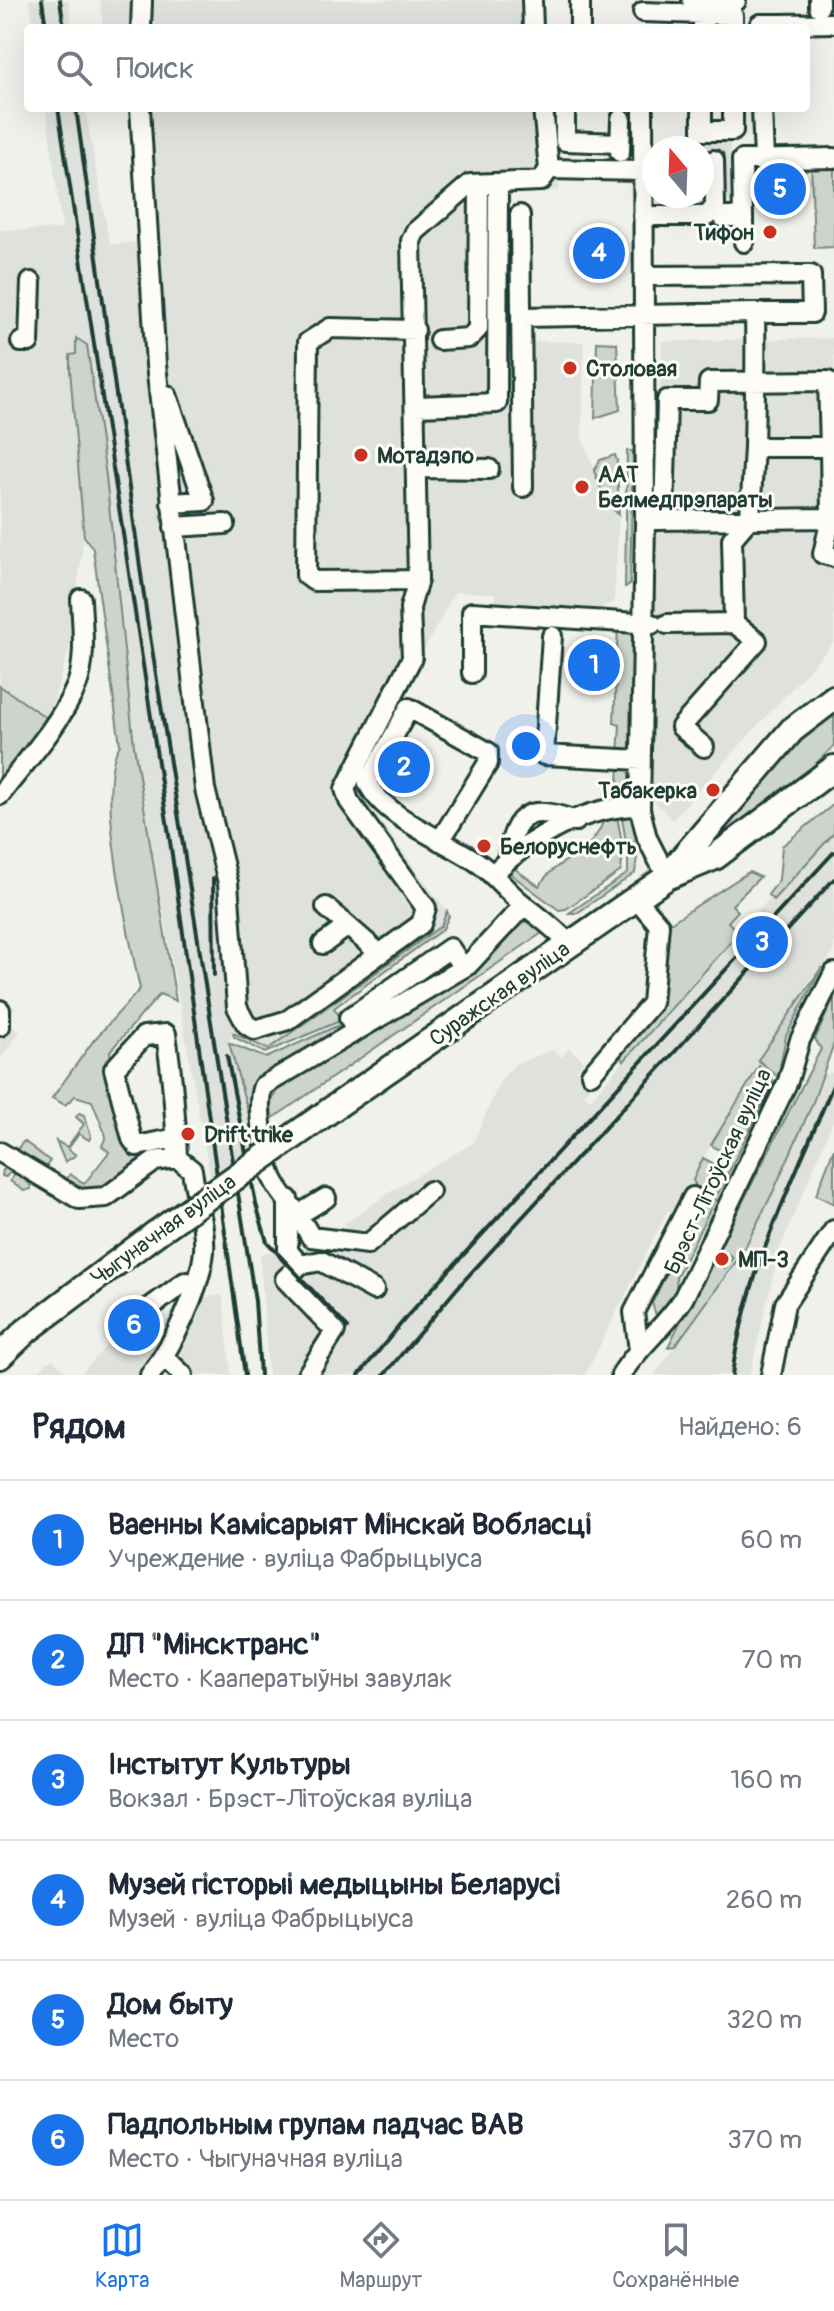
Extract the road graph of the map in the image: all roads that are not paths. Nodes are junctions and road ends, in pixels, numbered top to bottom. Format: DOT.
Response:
graph roads {
  1 [pos="142,0"];
  2 [pos="532,0"];
  3 [pos="580,0"];
  4 [pos="736,1"];
  5 [pos="643,13"];
  6 [pos="699,14"];
  7 [pos="834,23"];
  8 [pos="141,24"];
  9 [pos="533,24"];
  10 [pos="580,24"];
  11 [pos="733,24"];
  12 [pos="810,24"];
  13 [pos="140,112"];
  14 [pos="543,112"];
  15 [pos="565,112"];
  16 [pos="643,112"];
  17 [pos="702,112"];
  18 [pos="733,112"];
  19 [pos="762,112"];
  20 [pos="621,119"];
  21 [pos="643,136"];
  22 [pos="620,143"];
  23 [pos="834,158"];
  24 [pos="714,160"];
  25 [pos="764,160"];
  26 [pos="549,169"];
  27 [pos="620,170"];
  28 [pos="642,171"];
  29 [pos="489,183"];
  30 [pos="714,207"];
  31 [pos="643,208"];
  32 [pos="713,208"];
  33 [pos="520,215"];
  34 [pos="643,216"];
  35 [pos="722,217"];
  36 [pos="743,217"];
  37 [pos="744,242"];
  38 [pos="644,276"];
  39 [pos="31,282"];
  40 [pos="755,313"];
  41 [pos="643,315"];
  42 [pos="522,317"];
  43 [pos="415,330"];
  44 [pos="439,340"];
  45 [pos="21,342"];
  46 [pos="156,365"];
  47 [pos="755,379"];
  48 [pos="417,406"];
  49 [pos="754,447"];
  50 [pos="830,447"];
  51 [pos="417,468"];
  52 [pos="489,469"];
  53 [pos="523,487"];
  54 [pos="171,503"];
  55 [pos="750,518"];
  56 [pos="831,518"];
  57 [pos="664,519"];
  58 [pos="645,522"];
  59 [pos="225,524"];
  60 [pos="174,527"];
  61 [pos="834,557"];
  62 [pos="418,580"];
  63 [pos="81,599"];
  64 [pos="734,623"];
  65 [pos="654,624"];
  66 [pos="552,636"];
  67 [pos="472,673"];
  68 [pos="834,679"];
  69 [pos="834,698"];
  70 [pos="792,730"];
  71 [pos="704,747"];
  72 [pos="641,760"];
  73 [pos="834,768"];
  74 [pos="0,795"];
  75 [pos="640,806"];
  76 [pos="440,841"];
  77 [pos="492,875"];
  78 [pos="667,877"];
  79 [pos="636,898"];
  80 [pos="524,905"];
  81 [pos="326,907"];
  82 [pos="348,926"];
  83 [pos="323,944"];
  84 [pos="569,944"];
  85 [pos="380,954"];
  86 [pos="834,973"];
  87 [pos="0,1010"];
  88 [pos="0,1026"];
  89 [pos="591,1074"];
  90 [pos="332,1109"];
  91 [pos="176,1138"];
  92 [pos="0,1152"];
  93 [pos="177,1158"];
  94 [pos="430,1191"];
  95 [pos="693,1197"];
  96 [pos="326,1198"];
  97 [pos="293,1207"];
  98 [pos="834,1230"];
  99 [pos="300,1265"];
  100 [pos="195,1289"];
  101 [pos="374,1290"];
  102 [pos="138,1316"];
  103 [pos="0,1356"];
  104 [pos="164,1357"];
  105 [pos="631,1366"];
  106 [pos="150,1375"];
  107 [pos="183,1375"];
  108 [pos="307,1375"];
  109 [pos="771,1375"];
  1 -- 8 [label="street"];
  2 -- 9 [label="street"];
  3 -- 10 [label="street"];
  4 -- 6 [label="street"];
  5 -- 6 [label="street"];
  6 -- 11 [label="street"];
  7 -- 12 [label="street"];
  13 -- 46 [label="street"];
  14 -- 26 [label="street"];
  15 -- 22 [label="street"];
  16 -- 21 [label="street"];
  17 -- 18 [label="street"];
  19 -- 25 [label="street"];
  20 -- 22 [label="street"];
  22 -- 27 [label="street"];
  23 -- 25 [label="street"];
  24 -- 30 [label="street"];
  25 -- 36 [label="street"];
  26 -- 27 [label="street"];
  26 -- 29 [label="street"];
  27 -- 28 [label="street"];
  29 -- 43 [label="street"];
  29 -- 44 [label="street"];
  29 -- 48 [label="street"];
  31 -- 34 [label="street"];
  32 -- 34 [label="street"];
  33 -- 42 [label="street"];
  34 -- 38 [label="street"];
  35 -- 36 [label="street"];
  36 -- 37 [label="street"];
  38 -- 40 [label="street"];
  38 -- 41 [label="street"];
  39 -- 45 [label="street"];
  40 -- 41 [label="street"];
  40 -- 47 [label="street"];
  41 -- 42 [label="street"];
  41 -- 58 [label="street"];
  42 -- 53 [label="street"];
  43 -- 48 [label="street"];
  43 -- 62 [label="street"];
  46 -- 54 [label="street"];
  46 -- 54 [label="street"];
  47 -- 49 [label="street"];
  47 -- 50 [label="street"];
  47 -- 57 [label="street"];
  48 -- 51 [label="street"];
  49 -- 50 [label="street"];
  49 -- 55 [label="street"];
  50 -- 56 [label="street"];
  51 -- 52 [label="street"];
  51 -- 62 [label="street"];
  54 -- 60 [label="street"];
  55 -- 56 [label="street"];
  55 -- 57 [label="street"];
  55 -- 64 [label="street"];
  56 -- 61 [label="street"];
  57 -- 58 [label="street"];
  58 -- 65 [label="street"];
  59 -- 60 [label="street"];
  60 -- 85 [label="street"];
  62 -- 85 [label="street"];
  63 -- 74 [label="street"];
  64 -- 65 [label="street"];
  64 -- 71 [label="street"];
  65 -- 67 [label="street"];
  65 -- 72 [label="street"];
  66 -- 72 [label="street"];
  68 -- 70 [label="main road"];
  69 -- 70 [label="main road, Суражская вуліца"];
  70 -- 78 [label="main road, Суражская вуліца"];
  72 -- 75 [label="street"];
  73 -- 78 [label="main road, Суражская вуліца"];
  75 -- 77 [label="street"];
  75 -- 78 [label="street"];
  76 -- 76 [label="street"];
  76 -- 77 [label="street"];
  77 -- 80 [label="street"];
  78 -- 79 [label="main road, Суражская вуліца"];
  79 -- 84 [label="main road, Суражская вуліца"];
  79 -- 89 [label="street"];
  80 -- 84 [label="street"];
  80 -- 97 [label="street"];
  81 -- 82 [label="street"];
  82 -- 83 [label="street"];
  82 -- 85 [label="street"];
  84 -- 90 [label="main road, Суражская вуліца"];
  86 -- 105 [label="street, Брэст-Літоўская вуліца"];
  87 -- 88 [label="street"];
  90 -- 103 [label="main road, Чыгуначная вуліца, bridge"];
  91 -- 91 [label="street"];
  91 -- 93 [label="street"];
  92 -- 93 [label="street"];
  93 -- 100 [label="street"];
  94 -- 97 [label="street"];
  95 -- 105 [label="street"];
  96 -- 97 [label="street"];
  97 -- 99 [label="street"];
  98 -- 109 [label="street"];
  99 -- 101 [label="street"];
  99 -- 108 [label="street"];
  100 -- 102 [label="street"];
  100 -- 104 [label="street"];
  104 -- 106 [label="street"];
  104 -- 107 [label="street"];
}
